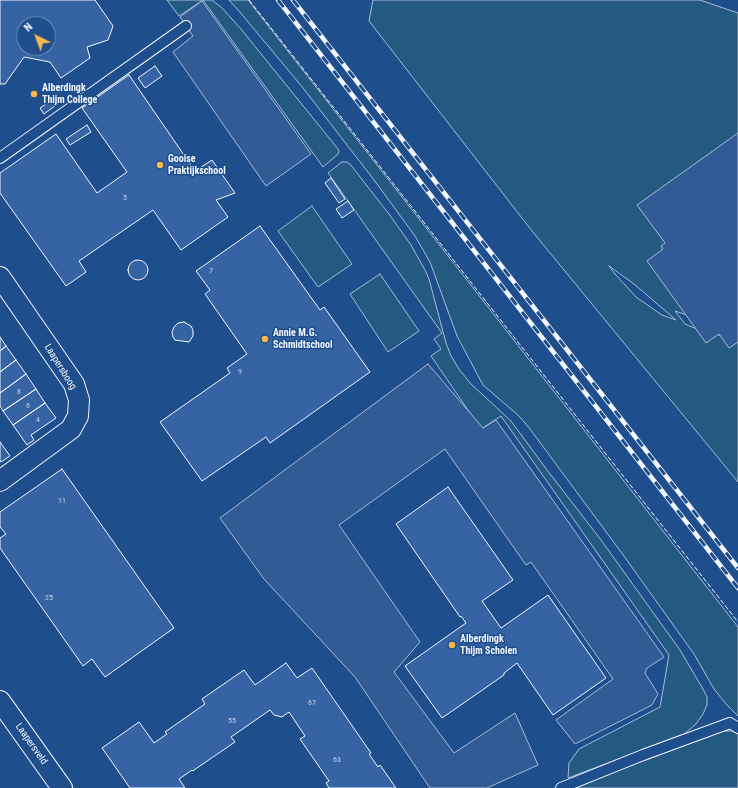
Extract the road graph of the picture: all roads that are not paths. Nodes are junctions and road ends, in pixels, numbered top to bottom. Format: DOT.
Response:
graph roads {
  1 [pos="186,26"];
  2 [pos="0,158"];
  3 [pos="0,277"];
  4 [pos="0,481"];
  5 [pos="0,701"];
  6 [pos="738,728"];
  7 [pos="62,788"];
  8 [pos="561,788"];
  1 -- 2 [label="lane"];
  3 -- 4 [label="street, Laapersboog"];
  5 -- 7 [label="street, Laapersveld"];
  6 -- 8 [label="lane"];
}
